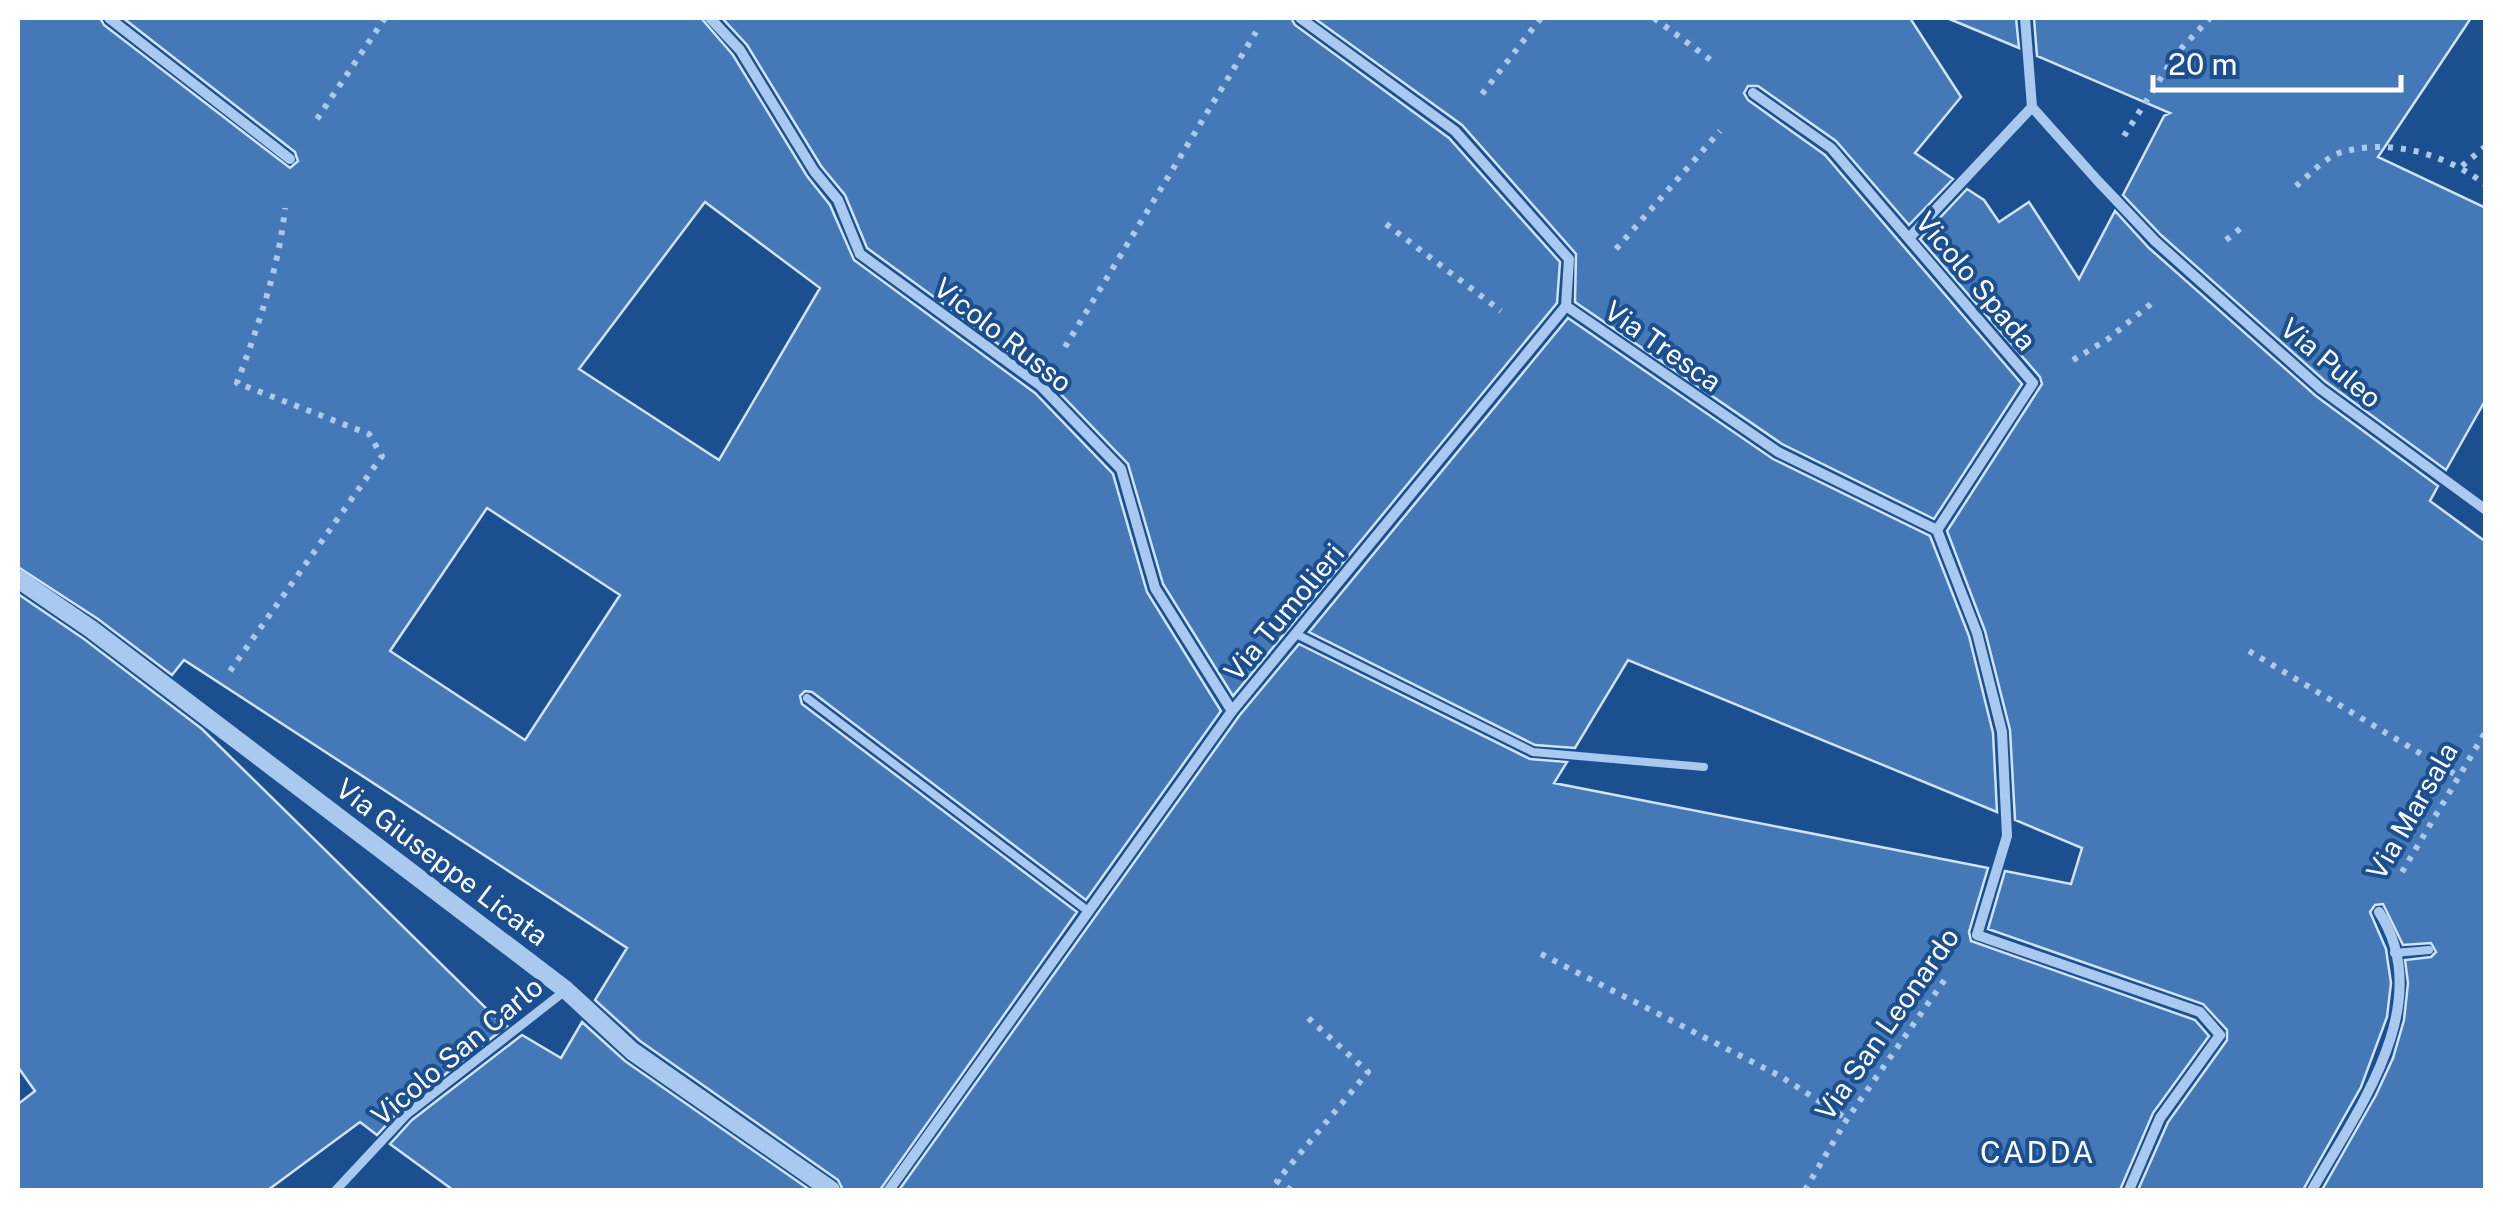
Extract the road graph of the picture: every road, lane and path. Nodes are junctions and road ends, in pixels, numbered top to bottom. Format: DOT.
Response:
graph roads {
  1 [pos="108,18"];
  2 [pos="386,18"];
  3 [pos="710,18"];
  4 [pos="1264,18"];
  5 [pos="1300,18"];
  6 [pos="1541,18"];
  7 [pos="1654,18"];
  8 [pos="2024,18"];
  9 [pos="2210,18"];
  10 [pos="1754,93"];
  11 [pos="2032,107"];
  12 [pos="1454,131"];
  13 [pos="2486,146"];
  14 [pos="290,158"];
  15 [pos="2462,166"];
  16 [pos="2097,180"];
  17 [pos="2486,184"];
  18 [pos="2296,186"];
  19 [pos="1386,224"];
  20 [pos="1910,237"];
  21 [pos="1566,306"];
  22 [pos="1538,340"];
  23 [pos="1041,386"];
  24 [pos="2486,510"];
  25 [pos="1937,530"];
  26 [pos="18,579"];
  27 [pos="1296,634"];
  28 [pos="2249,652"];
  29 [pos="808,698"];
  30 [pos="1232,711"];
  31 [pos="200,713"];
  32 [pos="2486,730"];
  33 [pos="1704,768"];
  34 [pos="2458,776"];
  35 [pos="1088,911"];
  36 [pos="2379,912"];
  37 [pos="1977,935"];
  38 [pos="2429,950"];
  39 [pos="2394,953"];
  40 [pos="1541,954"];
  41 [pos="566,990"];
  42 [pos="1306,1016"];
  43 [pos="1846,1119"];
  44 [pos="336,1190"];
  45 [pos="832,1190"];
  46 [pos="889,1190"];
  47 [pos="1291,1190"];
  48 [pos="1805,1190"];
  49 [pos="2128,1190"];
  50 [pos="2312,1190"];
  1 -- 14 [label="street"];
  2 -- 14 [label="path"];
  3 -- 23 [label="street, Vicolo Russo"];
  4 -- 23 [label="path"];
  5 -- 12 [label="street, Via Tresca"];
  6 -- 12 [label="path"];
  7 -- 10 [label="path"];
  8 -- 11 [label="street"];
  9 -- 16 [label="path"];
  10 -- 20 [label="street, Vicolo Spada"];
  10 -- 21 [label="path"];
  11 -- 16 [label="street, Via Puleo"];
  11 -- 20 [label="street"];
  12 -- 21 [label="street, Via Tresca"];
  13 -- 15 [label="path"];
  14 -- 31 [label="path"];
  15 -- 17 [label="path"];
  15 -- 18 [label="path"];
  16 -- 24 [label="street, Via Puleo"];
  19 -- 22 [label="path"];
  20 -- 25 [label="street, Vicolo Spada"];
  21 -- 22 [label="street, Via Tumolieri"];
  21 -- 25 [label="street, Via Tresca"];
  22 -- 27 [label="street, Via Tumolieri"];
  23 -- 30 [label="street, Vicolo Russo"];
  25 -- 37 [label="street, Via San Leonardo"];
  26 -- 31 [label="street, Via Giuseppe Licata"];
  27 -- 30 [label="street, Via Tumolieri"];
  27 -- 33 [label="lane"];
  28 -- 34 [label="path"];
  29 -- 35 [label="lane"];
  30 -- 35 [label="street, Via Tumolieri"];
  31 -- 41 [label="street, Via Giuseppe Licata"];
  32 -- 34 [label="path, Via Marsala"];
  34 -- 36 [label="path, Via Marsala"];
  35 -- 46 [label="street, Via Tumolieri"];
  36 -- 39 [label="street, Via Marsala"];
  37 -- 43 [label="path, Via San Leonardo"];
  37 -- 49 [label="street"];
  38 -- 39 [label="lane"];
  39 -- 50 [label="street, Via Marsala"];
  40 -- 43 [label="path"];
  41 -- 44 [label="street, Vicolo San Carlo"];
  41 -- 45 [label="street, Via Giuseppe Licata"];
  42 -- 47 [label="path"];
  43 -- 48 [label="path, Via San Leonardo"];
}
